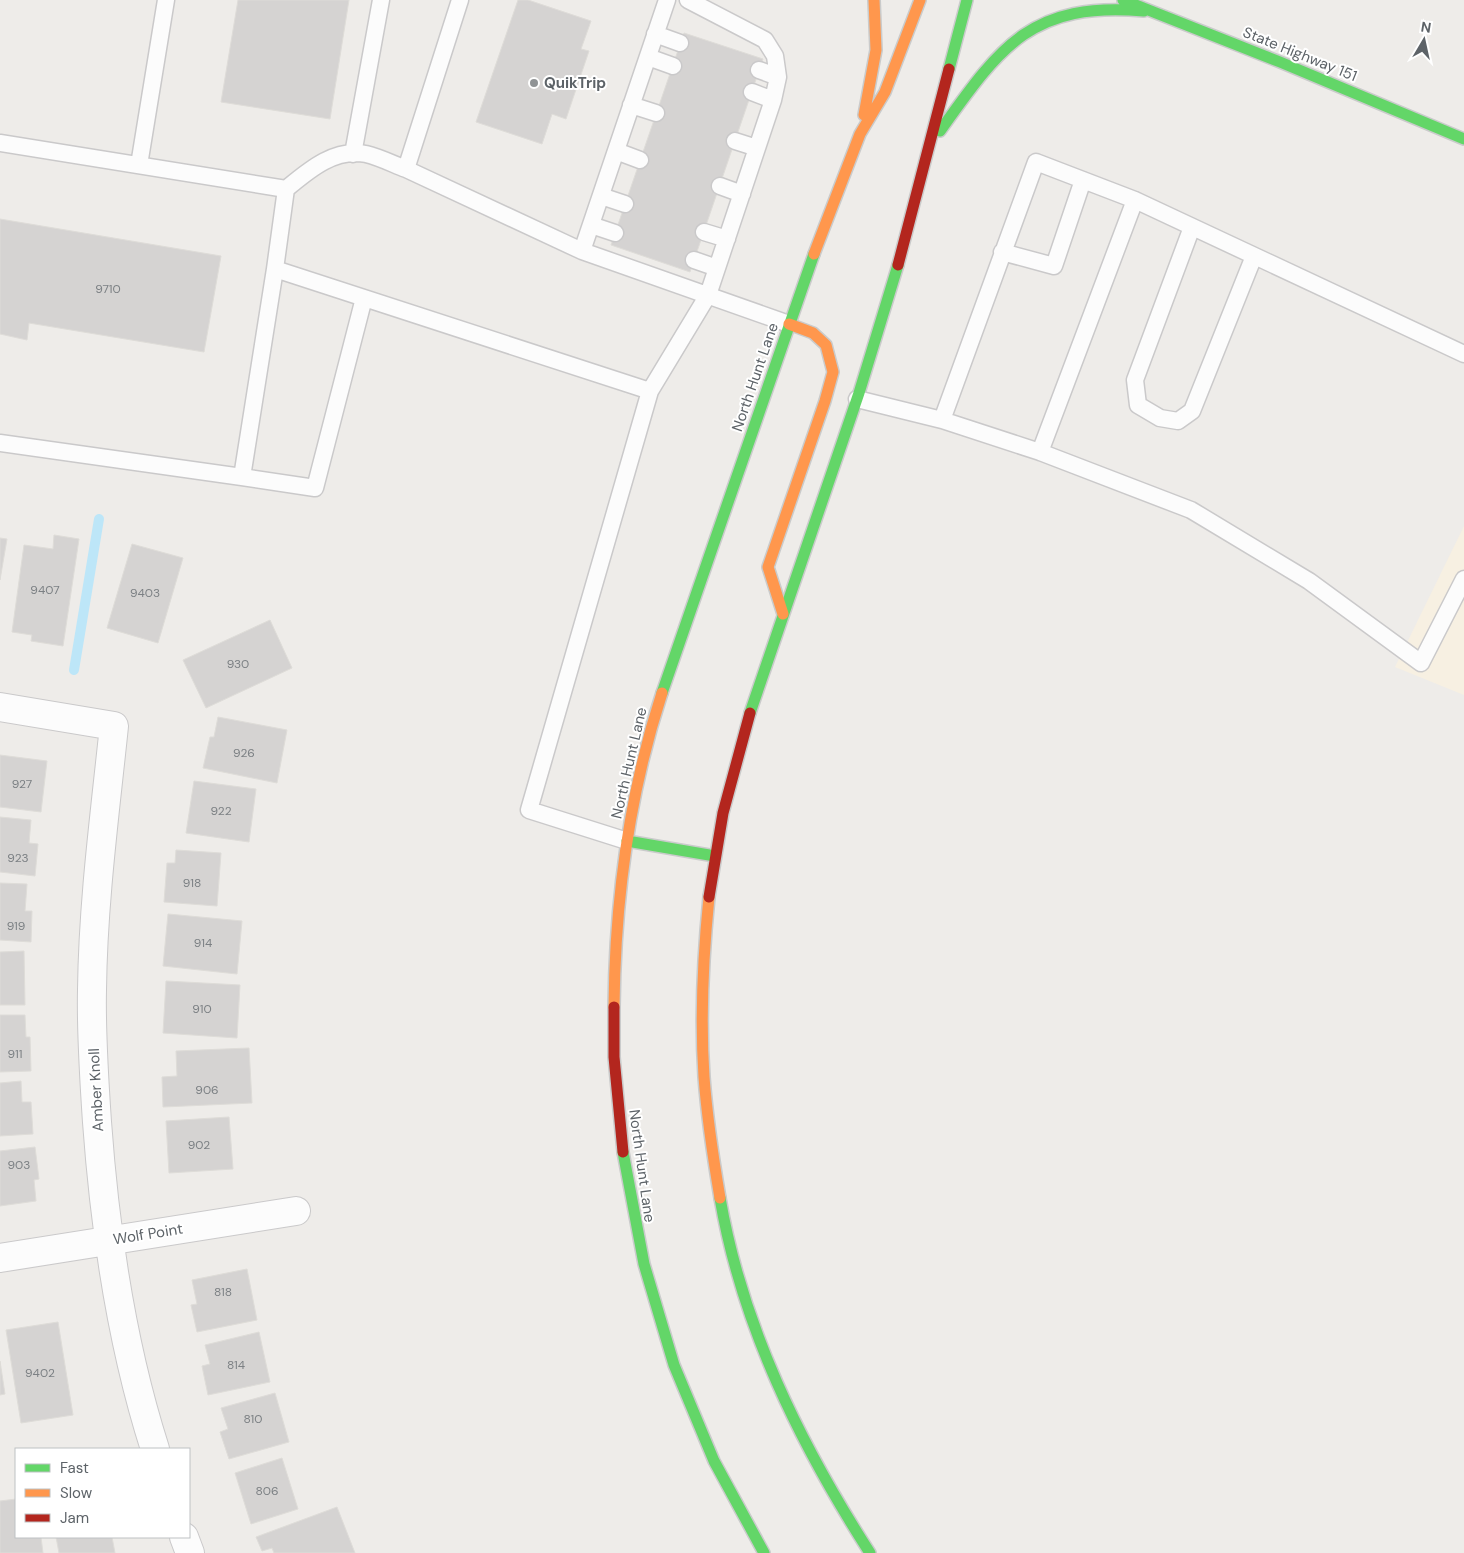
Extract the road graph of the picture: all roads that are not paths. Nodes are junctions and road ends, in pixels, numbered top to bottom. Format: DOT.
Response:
graph roads {
  1 [pos="166,0"];
  2 [pos="381,0"];
  3 [pos="460,0"];
  4 [pos="667,0"];
  5 [pos="688,0"];
  6 [pos="874,0"];
  7 [pos="920,0"];
  8 [pos="967,0"];
  9 [pos="1123,0"];
  10 [pos="1143,0"];
  11 [pos="1153,11"];
  12 [pos="655,34"];
  13 [pos="680,43"];
  14 [pos="648,57"];
  15 [pos="673,66"];
  16 [pos="759,70"];
  17 [pos="778,76"];
  18 [pos="752,92"];
  19 [pos="773,100"];
  20 [pos="632,105"];
  21 [pos="656,113"];
  22 [pos="862,128"];
  23 [pos="1464,139"];
  24 [pos="735,141"];
  25 [pos="0,143"];
  26 [pos="931,143"];
  27 [pos="757,148"];
  28 [pos="616,151"];
  29 [pos="353,154"];
  30 [pos="640,160"];
  31 [pos="139,165"];
  32 [pos="406,169"];
  33 [pos="1083,180"];
  34 [pos="720,186"];
  35 [pos="286,189"];
  36 [pos="742,194"];
  37 [pos="601,196"];
  38 [pos="1135,200"];
  39 [pos="625,204"];
  40 [pos="591,225"];
  41 [pos="1192,227"];
  42 [pos="704,232"];
  43 [pos="615,233"];
  44 [pos="727,239"];
  45 [pos="582,252"];
  46 [pos="1002,252"];
  47 [pos="1254,256"];
  48 [pos="694,260"];
  49 [pos="717,268"];
  50 [pos="275,269"];
  51 [pos="708,295"];
  52 [pos="364,298"];
  53 [pos="789,324"];
  54 [pos="1464,354"];
  55 [pos="650,391"];
  56 [pos="857,399"];
  57 [pos="942,420"];
  58 [pos="0,443"];
  59 [pos="1040,452"];
  60 [pos="242,476"];
  61 [pos="1464,579"];
  62 [pos="783,614"];
  63 [pos="0,707"];
  64 [pos="627,841"];
  65 [pos="715,856"];
  66 [pos="296,1211"];
  67 [pos="109,1240"];
  68 [pos="0,1258"];
  69 [pos="154,1448"];
  70 [pos="184,1538"];
  71 [pos="190,1553"];
  72 [pos="764,1553"];
  73 [pos="870,1553"];
  1 -- 31 [label="lane"];
  2 -- 29 [label="lane"];
  3 -- 32 [label="lane"];
  4 -- 12 [label="lane"];
  5 -- 17 [label="lane"];
  6 -- 22 [label="main road"];
  7 -- 22 [label="main road, North Hunt Lane"];
  8 -- 26 [label="main road"];
  9 -- 11 [label="main road, State Highway 151"];
  10 -- 11 [label="main road"];
  11 -- 23 [label="main road, State Highway 151"];
  11 -- 26 [label="main road"];
  12 -- 13 [label="lane"];
  12 -- 14 [label="lane"];
  14 -- 15 [label="lane"];
  14 -- 20 [label="lane"];
  16 -- 17 [label="lane"];
  17 -- 19 [label="lane"];
  18 -- 19 [label="lane"];
  19 -- 27 [label="lane"];
  20 -- 21 [label="lane"];
  20 -- 28 [label="lane"];
  22 -- 53 [label="main road, North Hunt Lane"];
  24 -- 27 [label="lane"];
  25 -- 31 [label="lane"];
  26 -- 56 [label="main road"];
  27 -- 36 [label="lane"];
  28 -- 30 [label="lane"];
  28 -- 37 [label="lane"];
  29 -- 32 [label="lane"];
  29 -- 35 [label="lane"];
  31 -- 35 [label="lane"];
  32 -- 45 [label="lane"];
  33 -- 38 [label="lane"];
  33 -- 46 [label="lane"];
  33 -- 46 [label="lane"];
  34 -- 36 [label="lane"];
  35 -- 50 [label="lane"];
  36 -- 44 [label="lane"];
  37 -- 39 [label="lane"];
  37 -- 40 [label="lane"];
  38 -- 41 [label="lane"];
  38 -- 59 [label="lane"];
  40 -- 43 [label="lane"];
  40 -- 45 [label="lane"];
  41 -- 47 [label="lane"];
  41 -- 47 [label="lane"];
  42 -- 44 [label="lane"];
  44 -- 49 [label="lane"];
  45 -- 51 [label="lane"];
  46 -- 57 [label="lane"];
  47 -- 54 [label="lane"];
  48 -- 49 [label="lane"];
  49 -- 51 [label="lane"];
  50 -- 52 [label="lane"];
  50 -- 60 [label="lane"];
  51 -- 53 [label="lane"];
  51 -- 55 [label="lane"];
  52 -- 55 [label="lane"];
  52 -- 60 [label="lane"];
  53 -- 62 [label="main road"];
  53 -- 64 [label="main road, North Hunt Lane"];
  55 -- 64 [label="lane"];
  56 -- 57 [label="lane"];
  56 -- 62 [label="main road"];
  57 -- 59 [label="lane"];
  58 -- 60 [label="lane"];
  59 -- 61 [label="lane"];
  62 -- 65 [label="main road"];
  63 -- 67 [label="street, Amber Knoll"];
  64 -- 65 [label="main road"];
  64 -- 72 [label="main road, North Hunt Lane"];
  65 -- 73 [label="main road"];
  66 -- 67 [label="street, Wolf Point"];
  67 -- 68 [label="street, Wolf Point"];
  67 -- 69 [label="street, Amber Knoll"];
  70 -- 71 [label="street"];
}
